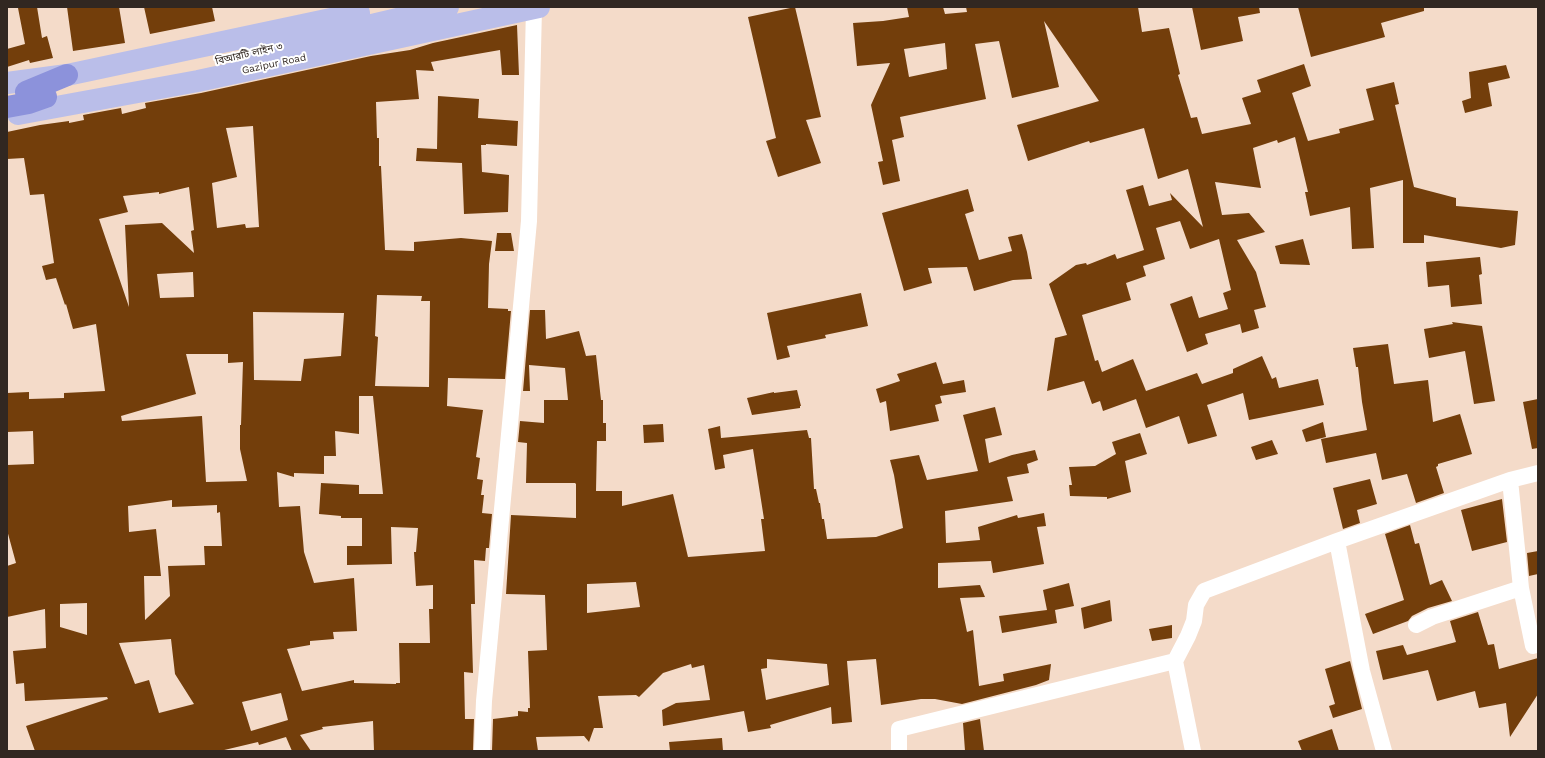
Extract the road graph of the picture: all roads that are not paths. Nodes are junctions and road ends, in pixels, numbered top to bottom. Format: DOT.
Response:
graph roads {
  1 [pos="388,7"];
  2 [pos="448,7"];
  3 [pos="537,8"];
  4 [pos="67,75"];
  5 [pos="13,90"];
  6 [pos="49,96"];
  7 [pos="7,107"];
  8 [pos="7,116"];
  9 [pos="1538,473"];
  10 [pos="1510,480"];
  11 [pos="1337,541"];
  12 [pos="1520,588"];
  13 [pos="1416,625"];
  14 [pos="1533,646"];
  15 [pos="1175,661"];
  16 [pos="482,751"];
  17 [pos="899,751"];
  18 [pos="1193,751"];
  19 [pos="1384,751"];
  1 -- 4 [label="main road"];
  2 -- 6 [label="main road, বিআরটি লাইন ৩"];
  3 -- 8 [label="main road, Gazipur Road"];
  3 -- 16 [label="street"];
  4 -- 5 [label="highway"];
  5 -- 6 [label="highway, বিআরটি লাইন ৩"];
  6 -- 7 [label="highway, বিআরটি লাইন ৩"];
  9 -- 10 [label="street"];
  10 -- 11 [label="street"];
  10 -- 12 [label="street"];
  11 -- 15 [label="street"];
  11 -- 19 [label="street"];
  12 -- 13 [label="street"];
  12 -- 14 [label="street"];
  15 -- 17 [label="street"];
  15 -- 18 [label="street"];
}
